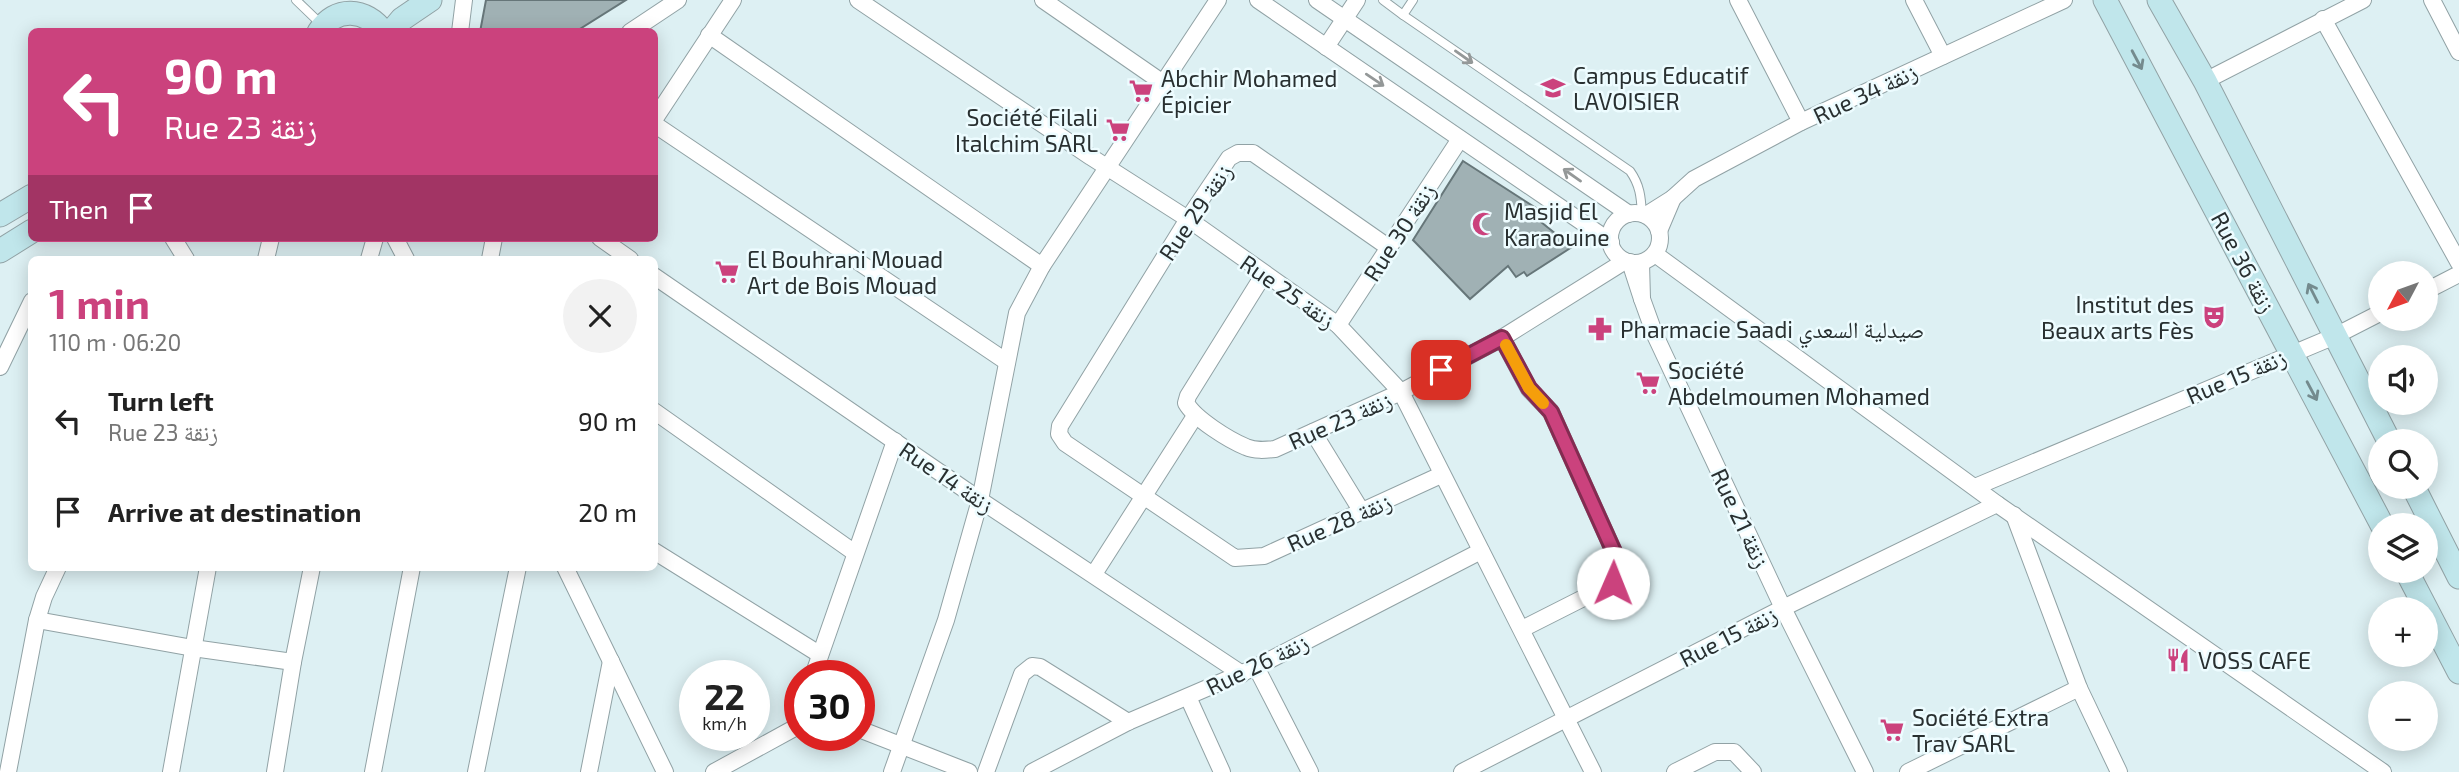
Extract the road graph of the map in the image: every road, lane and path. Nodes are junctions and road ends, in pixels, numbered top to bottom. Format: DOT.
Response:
graph roads {
  1 [pos="296,0"];
  2 [pos="380,0"];
  3 [pos="430,0"];
  4 [pos="464,0"];
  5 [pos="678,0"];
  6 [pos="733,0"];
  7 [pos="858,0"];
  8 [pos="1043,0"];
  9 [pos="1217,0"];
  10 [pos="1258,0"];
  11 [pos="1317,0"];
  12 [pos="1357,0"];
  13 [pos="1383,0"];
  14 [pos="1413,0"];
  15 [pos="1738,0"];
  16 [pos="1914,0"];
  17 [pos="2064,0"];
  18 [pos="2105,0"];
  19 [pos="2159,0"];
  20 [pos="2363,0"];
  21 [pos="2432,0"];
  22 [pos="343,8"];
  23 [pos="1403,15"];
  24 [pos="1345,19"];
  25 [pos="2323,19"];
  26 [pos="318,28"];
  27 [pos="320,28"];
  28 [pos="380,28"];
  29 [pos="394,28"];
  30 [pos="460,28"];
  31 [pos="636,28"];
  32 [pos="709,35"];
  33 [pos="1326,47"];
  34 [pos="2459,52"];
  35 [pos="1943,56"];
  36 [pos="2205,82"];
  37 [pos="1163,83"];
  38 [pos="658,116"];
  39 [pos="1801,122"];
  40 [pos="658,125"];
  41 [pos="1460,139"];
  42 [pos="1108,167"];
  43 [pos="28,198"];
  44 [pos="1673,198"];
  45 [pos="1639,214"];
  46 [pos="0,215"];
  47 [pos="1188,219"];
  48 [pos="1659,230"];
  49 [pos="28,233"];
  50 [pos="606,242"];
  51 [pos="1611,242"];
  52 [pos="1388,247"];
  53 [pos="0,250"];
  54 [pos="626,256"];
  55 [pos="1638,260"];
  56 [pos="2459,263"];
  57 [pos="1042,266"];
  58 [pos="1264,274"];
  59 [pos="2459,274"];
  60 [pos="658,279"];
  61 [pos="2438,284"];
  62 [pos="28,309"];
  63 [pos="2368,319"];
  64 [pos="1338,326"];
  65 [pos="2335,335"];
  66 [pos="1502,338"];
  67 [pos="2292,353"];
  68 [pos="1007,362"];
  69 [pos="0,367"];
  70 [pos="1401,392"];
  71 [pos="658,414"];
  72 [pos="1195,416"];
  73 [pos="2383,429"];
  74 [pos="1313,432"];
  75 [pos="895,441"];
  76 [pos="1441,475"];
  77 [pos="1975,487"];
  78 [pos="1144,495"];
  79 [pos="2420,499"];
  80 [pos="980,500"];
  81 [pos="1997,504"];
  82 [pos="1362,512"];
  83 [pos="2376,513"];
  84 [pos="2014,515"];
  85 [pos="1481,551"];
  86 [pos="658,553"];
  87 [pos="855,553"];
  88 [pos="56,571"];
  89 [pos="207,571"];
  90 [pos="311,571"];
  91 [pos="411,571"];
  92 [pos="517,571"];
  93 [pos="567,571"];
  94 [pos="1094,574"];
  95 [pos="2459,577"];
  96 [pos="2413,583"];
  97 [pos="1783,608"];
  98 [pos="37,620"];
  99 [pos="1522,629"];
  100 [pos="193,648"];
  101 [pos="819,654"];
  102 [pos="817,660"];
  103 [pos="611,661"];
  104 [pos="293,662"];
  105 [pos="1249,671"];
  106 [pos="2459,673"];
  107 [pos="2080,688"];
  108 [pos="1188,697"];
  109 [pos="1567,719"];
  110 [pos="1128,722"];
  111 [pos="784,732"];
  112 [pos="875,735"];
  113 [pos="902,746"];
  114 [pos="8,772"];
  115 [pos="171,772"];
  116 [pos="275,772"];
  117 [pos="373,772"];
  118 [pos="476,772"];
  119 [pos="589,772"];
  120 [pos="665,772"];
  121 [pos="714,772"];
  122 [pos="892,772"];
  123 [pos="969,772"];
  124 [pos="986,772"];
  125 [pos="1032,772"];
  126 [pos="1222,772"];
  127 [pos="1310,772"];
  128 [pos="1462,772"];
  129 [pos="1593,772"];
  130 [pos="1675,772"];
  131 [pos="1753,772"];
  132 [pos="1865,772"];
  133 [pos="1908,772"];
  134 [pos="2119,772"];
  135 [pos="2384,772"];
  1 -- 26 [label="lane"];
  2 -- 22 [label="street"];
  3 -- 29 [label="street"];
  4 -- 30 [label="street"];
  5 -- 31 [label="street"];
  6 -- 32 [label="street"];
  7 -- 42 [label="street, Rue 25 زنقة"];
  8 -- 37 [label="street"];
  9 -- 37 [label="street"];
  10 -- 33 [label="street"];
  11 -- 24 [label="street"];
  12 -- 24 [label="street"];
  13 -- 23 [label="lane"];
  14 -- 23 [label="lane"];
  15 -- 39 [label="street"];
  16 -- 35 [label="street"];
  17 -- 35 [label="street, Rue 34 زنقة"];
  18 -- 67 [label="street, Rue 36 زنقة, one-way"];
  19 -- 36 [label="street, Rue 36 زنقة"];
  20 -- 25 [label="street"];
  21 -- 34 [label="street"];
  22 -- 27 [label="street"];
  22 -- 28 [label="street"];
  23 -- 45 [label="lane, one-way"];
  24 -- 33 [label="street"];
  45 -- 24 [label="street, one-way"];
  25 -- 36 [label="street"];
  25 -- 56 [label="street"];
  32 -- 38 [label="street"];
  32 -- 57 [label="street"];
  33 -- 41 [label="street, one-way"];
  35 -- 39 [label="street, Rue 34 زنقة"];
  65 -- 36 [label="street, Rue 36 زنقة, one-way"];
  37 -- 42 [label="street"];
  39 -- 44 [label="street, Rue 34 زنقة"];
  40 -- 68 [label="street"];
  41 -- 51 [label="street"];
  41 -- 52 [label="street, Rue 30 زنقة"];
  42 -- 47 [label="street, Rue 25 زنقة"];
  42 -- 57 [label="street"];
  43 -- 46 [label="street"];
  44 -- 45 [label="street, Rue 34 زنقة"];
  44 -- 48 [label="street"];
  45 -- 48 [label="street"];
  45 -- 51 [label="street"];
  47 -- 52 [label="street, Rue 29 زنقة"];
  47 -- 58 [label="street, Rue 25 زنقة"];
  47 -- 78 [label="street, Rue 29 زنقة"];
  48 -- 55 [label="street"];
  49 -- 53 [label="street"];
  50 -- 54 [label="street"];
  51 -- 55 [label="street"];
  52 -- 64 [label="street, Rue 30 زنقة"];
  55 -- 66 [label="street, Rue 23 زنقة"];
  55 -- 77 [label="street"];
  55 -- 97 [label="street, Rue 21 زنقة"];
  57 -- 68 [label="street"];
  58 -- 64 [label="street, Rue 25 زنقة"];
  58 -- 72 [label="street"];
  59 -- 61 [label="street"];
  60 -- 75 [label="street, Rue 14 زنقة"];
  62 -- 69 [label="street"];
  63 -- 65 [label="street, Rue 15 زنقة"];
  64 -- 70 [label="street, Rue 25 زنقة"];
  65 -- 67 [label="street, Rue 15 زنقة"];
  65 -- 73 [label="street, Rue 36 زنقة"];
  66 -- 70 [label="street, Rue 23 زنقة"];
  66 -- 99 [label="street"];
  67 -- 77 [label="street, Rue 15 زنقة"];
  67 -- 83 [label="street, Rue 36 زنقة, one-way"];
  68 -- 80 [label="street"];
  70 -- 74 [label="street, Rue 23 زنقة"];
  70 -- 76 [label="street, Rue 25 زنقة"];
  71 -- 87 [label="street"];
  72 -- 74 [label="street, Rue 23 زنقة"];
  72 -- 78 [label="street"];
  74 -- 82 [label="street"];
  75 -- 80 [label="street, Rue 14 زنقة"];
  75 -- 87 [label="street"];
  76 -- 82 [label="street, Rue 28 زنقة"];
  76 -- 85 [label="street, Rue 25 زنقة"];
  77 -- 81 [label="street"];
  78 -- 82 [label="street, Rue 28 زنقة"];
  78 -- 94 [label="street"];
  79 -- 95 [label="street"];
  80 -- 94 [label="street, Rue 14 زنقة"];
  80 -- 113 [label="street"];
  81 -- 84 [label="street"];
  81 -- 97 [label="street, Rue 15 زنقة"];
  84 -- 107 [label="street"];
  84 -- 135 [label="street"];
  85 -- 99 [label="street, Rue 25 زنقة"];
  85 -- 105 [label="street, Rue 26 زنقة"];
  86 -- 101 [label="street"];
  87 -- 101 [label="street"];
  88 -- 98 [label="street"];
  89 -- 100 [label="street"];
  90 -- 104 [label="street"];
  91 -- 117 [label="street"];
  92 -- 118 [label="street"];
  93 -- 103 [label="street"];
  94 -- 105 [label="street, Rue 14 زنقة"];
  96 -- 106 [label="street"];
  97 -- 109 [label="street, Rue 15 زنقة"];
  97 -- 132 [label="street, Rue 21 زنقة"];
  98 -- 100 [label="street"];
  98 -- 114 [label="street"];
  99 -- 109 [label="street, Rue 25 زنقة"];
  100 -- 104 [label="street"];
  100 -- 115 [label="street"];
  101 -- 102 [label="street"];
  103 -- 119 [label="street"];
  103 -- 120 [label="street"];
  104 -- 116 [label="street"];
  105 -- 108 [label="street, Rue 26 زنقة"];
  105 -- 127 [label="street, Rue 14 زنقة"];
  107 -- 133 [label="street"];
  107 -- 134 [label="street"];
  108 -- 110 [label="street, Rue 26 زنقة"];
  108 -- 126 [label="street"];
  109 -- 128 [label="street, Rue 15 زنقة"];
  109 -- 129 [label="street, Rue 25 زنقة"];
  110 -- 124 [label="street"];
  110 -- 125 [label="street, Rue 26 زنقة"];
  111 -- 121 [label="street"];
  112 -- 113 [label="street"];
  113 -- 122 [label="street"];
  113 -- 123 [label="street"];
  130 -- 131 [label="street"];
}
